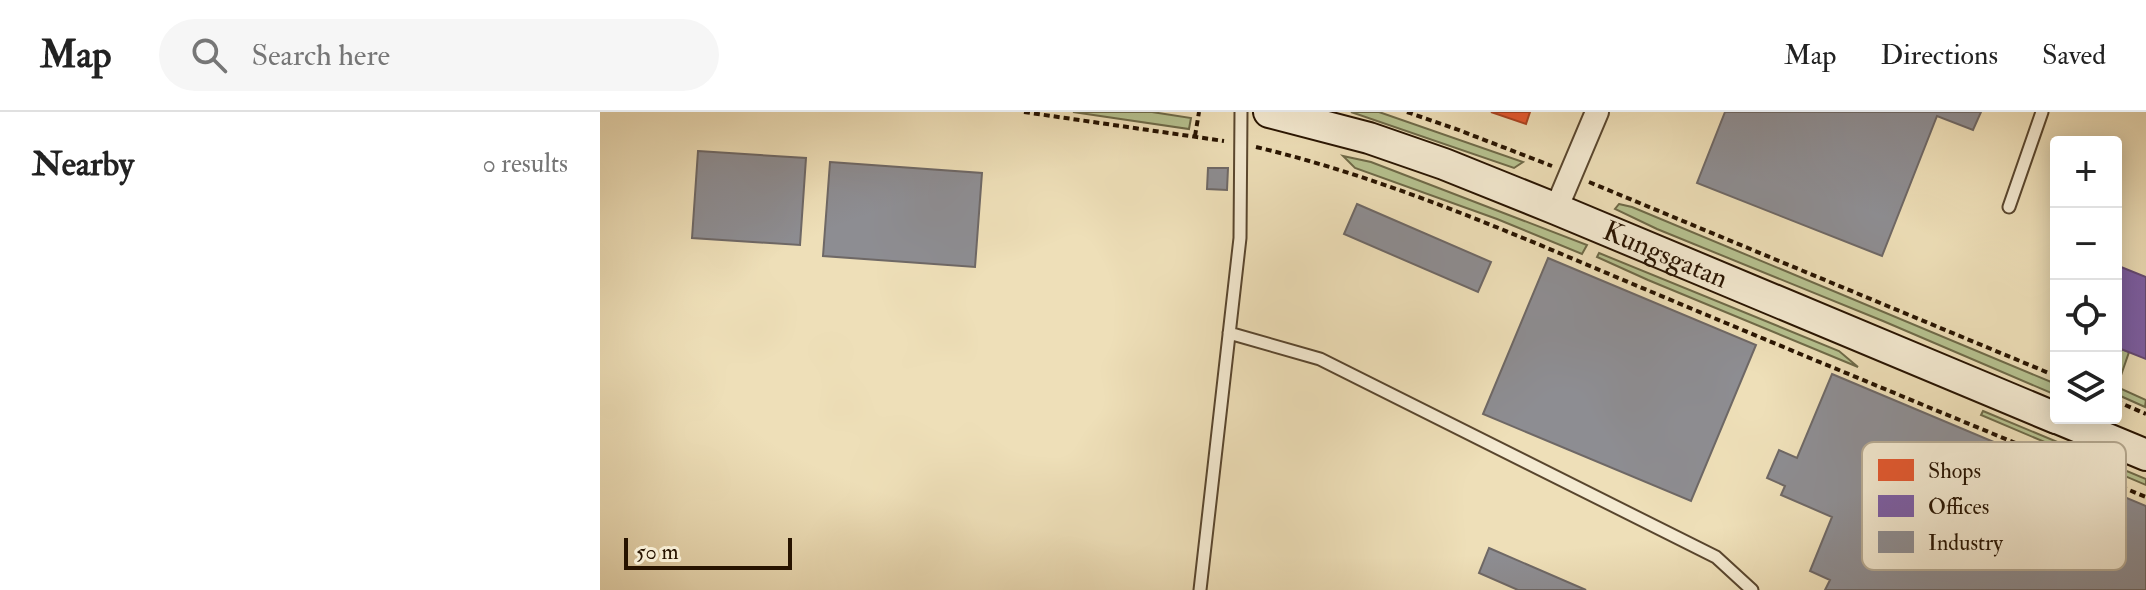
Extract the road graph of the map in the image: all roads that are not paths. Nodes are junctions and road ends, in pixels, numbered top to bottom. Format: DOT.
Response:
graph roads {
  1 [pos="1241,112"];
  2 [pos="1269,112"];
  3 [pos="1597,112"];
  4 [pos="2042,112"];
  5 [pos="2009,207"];
  6 [pos="1556,209"];
  7 [pos="1229,333"];
  8 [pos="2050,415"];
  9 [pos="2071,424"];
  10 [pos="2114,442"];
  11 [pos="2126,447"];
  12 [pos="2146,455"];
  13 [pos="1200,590"];
  14 [pos="1752,590"];
  1 -- 7 [label="lane"];
  2 -- 6 [label="main road, Kungsgatan"];
  3 -- 6 [label="street"];
  4 -- 5 [label="lane"];
  6 -- 8 [label="main road, Kungsgatan"];
  7 -- 13 [label="lane"];
  7 -- 14 [label="lane"];
  9 -- 10 [label="main road, Kungsgatan"];
  11 -- 12 [label="main road, Kungsgatan"];
}
